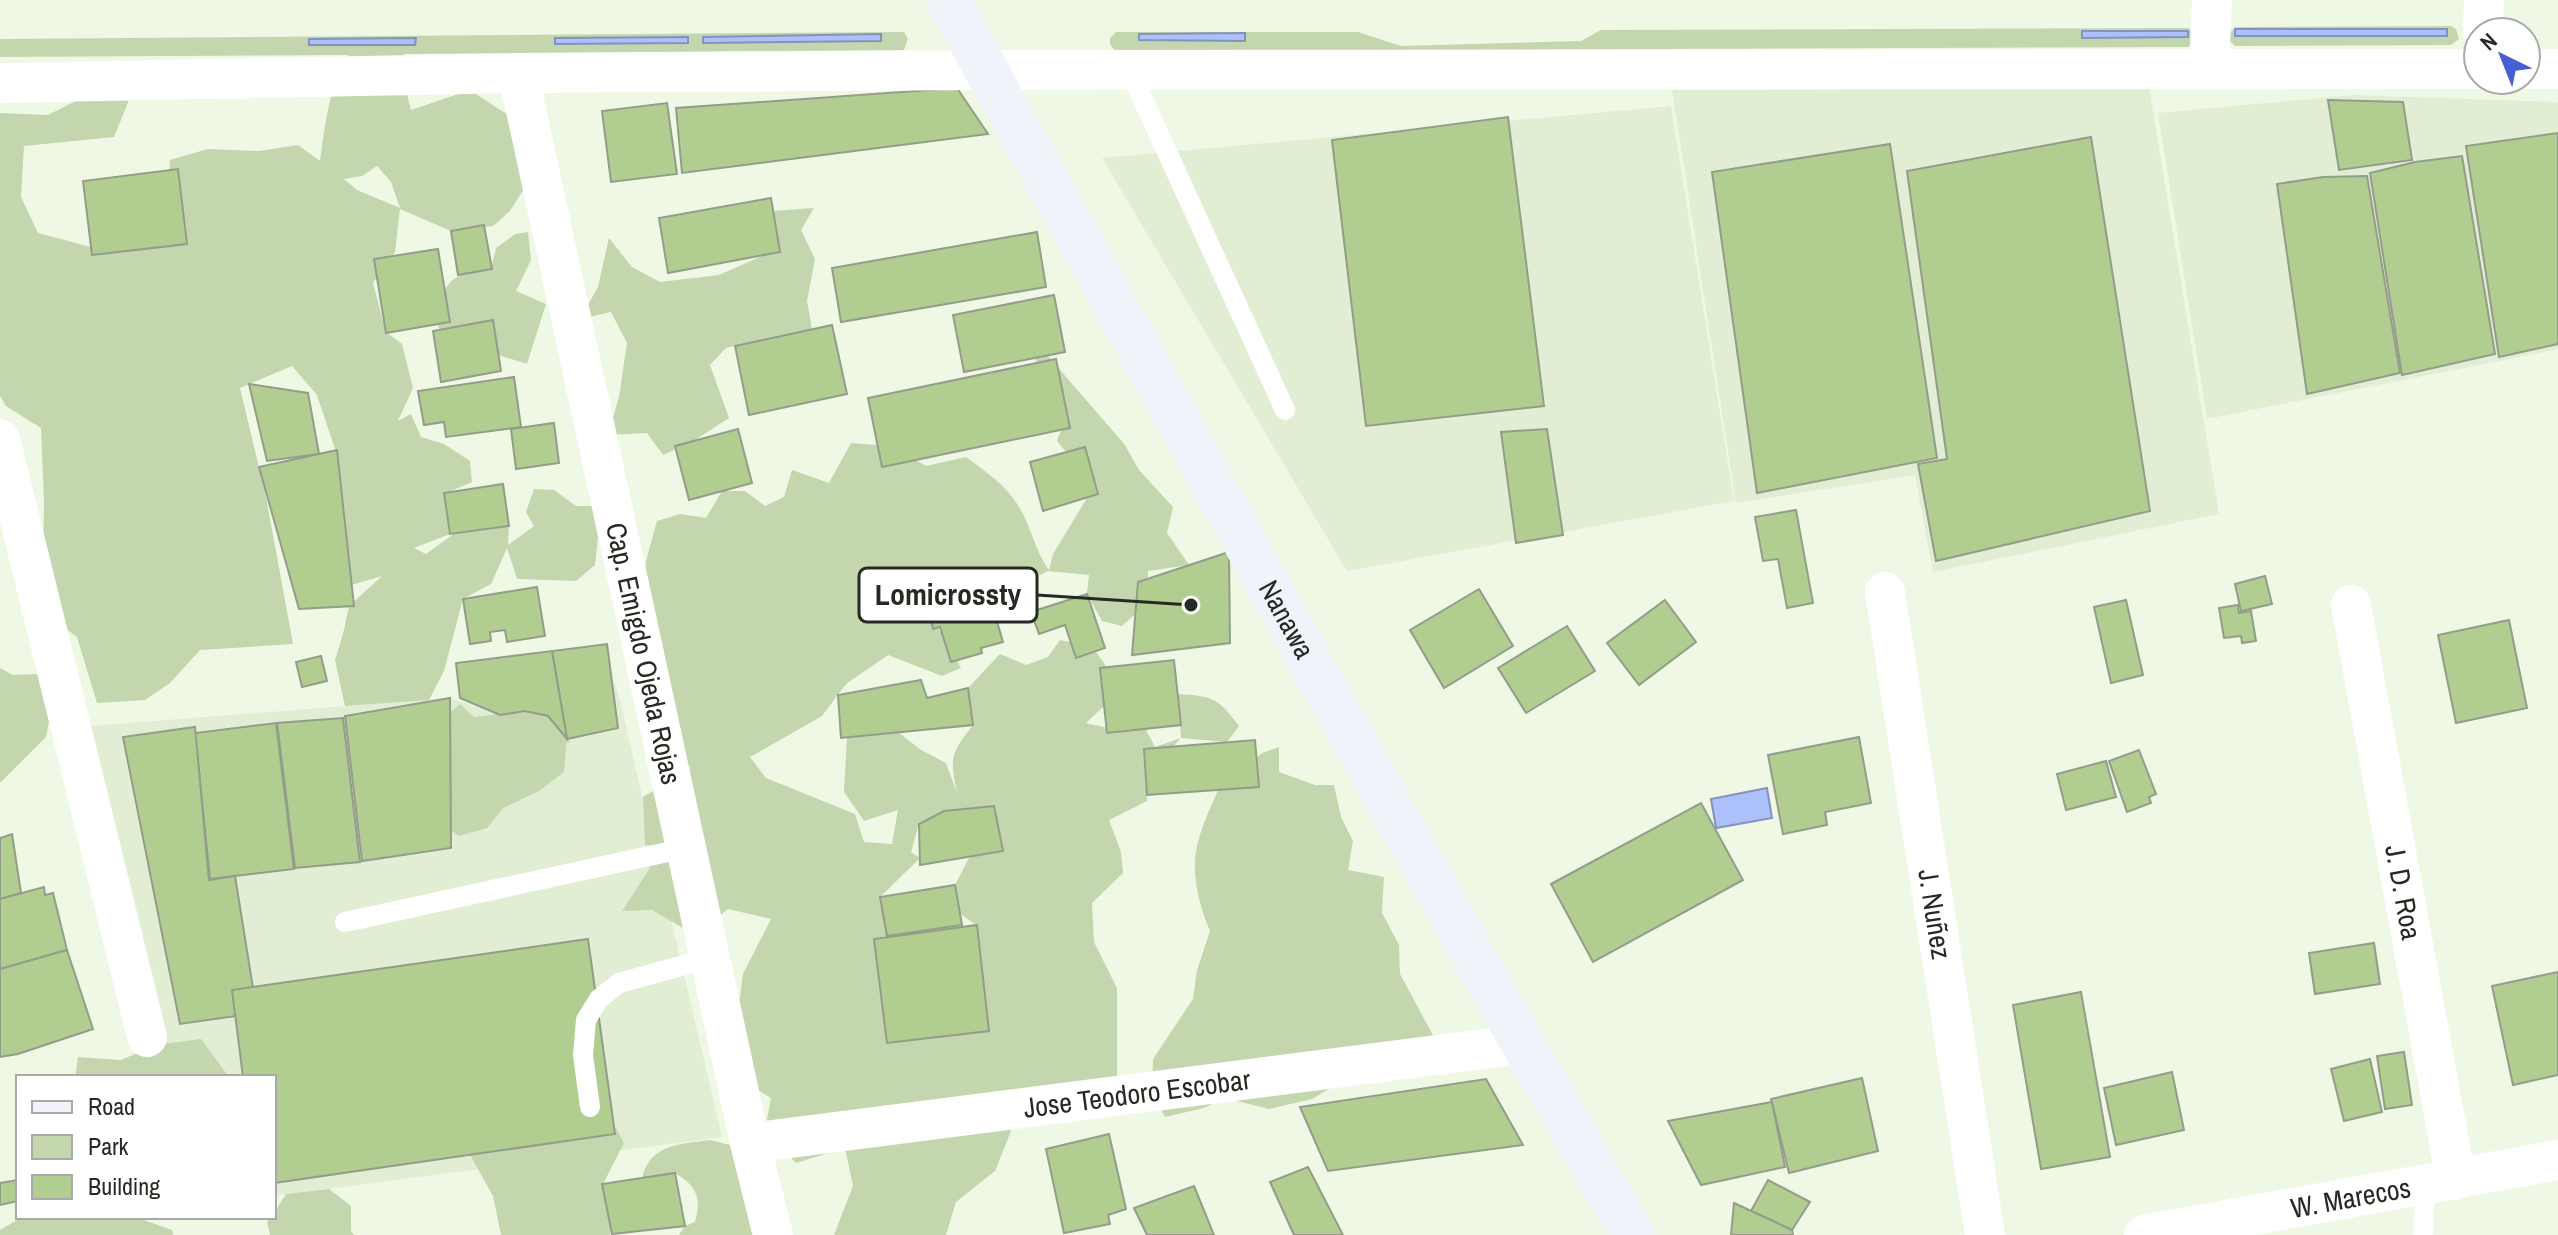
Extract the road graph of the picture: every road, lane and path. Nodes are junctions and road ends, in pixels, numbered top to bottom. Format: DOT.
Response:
graph roads {
  1 [pos="948,0"];
  2 [pos="2212,0"];
  3 [pos="1129,69"];
  4 [pos="2462,69"];
  5 [pos="984,70"];
  6 [pos="2209,70"];
  7 [pos="518,73"];
  8 [pos="0,83"];
  9 [pos="1285,410"];
  10 [pos="0,439"];
  11 [pos="1885,592"];
  12 [pos="2351,605"];
  13 [pos="686,848"];
  14 [pos="345,922"];
  15 [pos="710,958"];
  16 [pos="147,1037"];
  17 [pos="1523,1044"];
  18 [pos="590,1107"];
  19 [pos="750,1143"];
  20 [pos="2558,1160"];
  21 [pos="2440,1182"];
  22 [pos="773,1235"];
  23 [pos="1633,1235"];
  24 [pos="1985,1235"];
  25 [pos="2144,1235"];
  26 [pos="2423,1235"];
  1 -- 5 [label="street, Nanawa"];
  2 -- 6 [label="street"];
  3 -- 5 [label="street"];
  3 -- 6 [label="street"];
  3 -- 9 [label="lane"];
  4 -- 6 [label="street"];
  5 -- 7 [label="street"];
  5 -- 17 [label="street, Nanawa"];
  7 -- 8 [label="street"];
  7 -- 13 [label="street, Cap. Emigdo Ojeda Rojas"];
  10 -- 16 [label="street"];
  11 -- 24 [label="street, J. Nuñez"];
  12 -- 21 [label="street, J. D. Roa"];
  13 -- 14 [label="lane"];
  13 -- 15 [label="street, Cap. Emigdo Ojeda Rojas"];
  15 -- 18 [label="lane"];
  15 -- 19 [label="street, Cap. Emigdo Ojeda Rojas"];
  17 -- 19 [label="street, Jose Teodoro Escobar"];
  17 -- 23 [label="street, Nanawa"];
  19 -- 22 [label="street, Cap. Emigdo Ojeda Rojas"];
  20 -- 21 [label="street, W. Marecos"];
  21 -- 25 [label="street, W. Marecos"];
  21 -- 26 [label="lane"];
}
